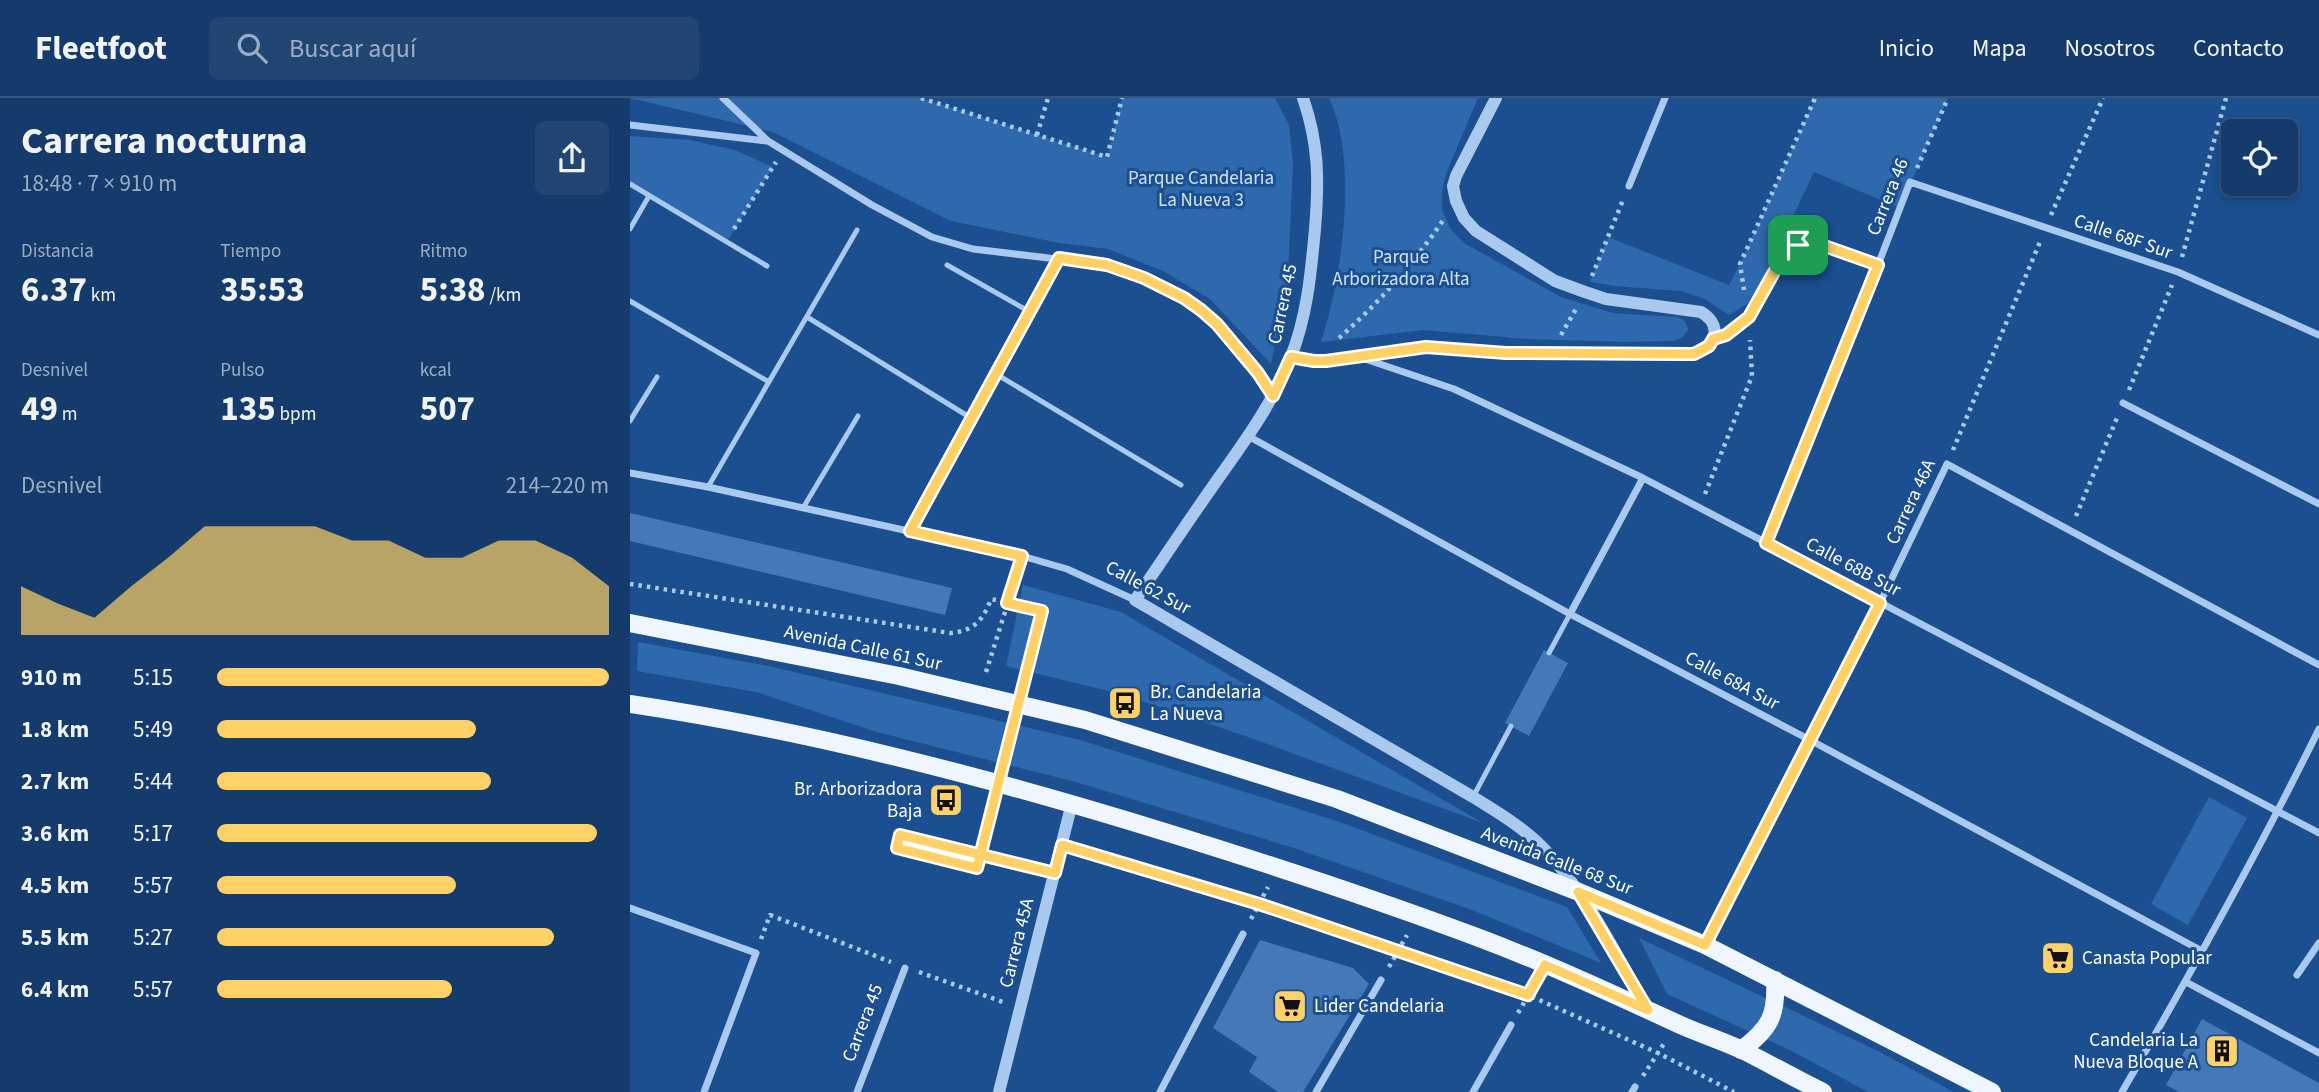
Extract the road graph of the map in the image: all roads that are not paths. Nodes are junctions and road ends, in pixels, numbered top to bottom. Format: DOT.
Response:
graph roads {
  1 [pos="723,98"];
  2 [pos="1303,98"];
  3 [pos="1496,98"];
  4 [pos="1665,98"];
  5 [pos="630,125"];
  6 [pos="768,141"];
  7 [pos="1910,182"];
  8 [pos="630,184"];
  9 [pos="1629,186"];
  10 [pos="649,196"];
  11 [pos="630,229"];
  12 [pos="858,230"];
  13 [pos="1059,258"];
  14 [pos="947,265"];
  15 [pos="767,266"];
  16 [pos="630,301"];
  17 [pos="1030,312"];
  18 [pos="807,317"];
  19 [pos="2319,335"];
  20 [pos="1713,339"];
  21 [pos="1291,357"];
  22 [pos="1358,357"];
  23 [pos="996,374"];
  24 [pos="657,377"];
  25 [pos="769,382"];
  26 [pos="1273,396"];
  27 [pos="2123,403"];
  28 [pos="858,416"];
  29 [pos="971,418"];
  30 [pos="630,421"];
  31 [pos="1248,436"];
  32 [pos="630,473"];
  33 [pos="1643,478"];
  34 [pos="1181,485"];
  35 [pos="708,487"];
  36 [pos="2319,504"];
  37 [pos="803,508"];
  38 [pos="910,531"];
  39 [pos="1135,600"];
  40 [pos="1880,603"];
  41 [pos="1570,614"];
  42 [pos="630,622"];
  43 [pos="1549,653"];
  44 [pos="2319,665"];
  45 [pos="630,704"];
  46 [pos="1085,720"];
  47 [pos="1511,726"];
  48 [pos="2319,729"];
  49 [pos="1810,740"];
  50 [pos="1473,797"];
  51 [pos="1072,803"];
  52 [pos="2279,811"];
  53 [pos="2319,833"];
  54 [pos="1578,892"];
  55 [pos="631,910"];
  56 [pos="1243,934"];
  57 [pos="2319,943"];
  58 [pos="1705,945"];
  59 [pos="2202,951"];
  60 [pos="905,968"];
  61 [pos="2297,975"];
  62 [pos="1381,980"];
  63 [pos="1775,980"];
  64 [pos="2186,982"];
  65 [pos="1648,1010"];
  66 [pos="1511,1025"];
  67 [pos="1741,1050"];
  68 [pos="2319,1053"];
  69 [pos="704,1092"];
  70 [pos="857,1092"];
  71 [pos="999,1092"];
  72 [pos="1160,1092"];
  73 [pos="1316,1092"];
  74 [pos="1473,1092"];
  75 [pos="1823,1092"];
  76 [pos="1992,1092"];
  77 [pos="2122,1092"];
  1 -- 6 [label="street"];
  2 -- 21 [label="street, Carrera 45"];
  3 -- 20 [label="street"];
  4 -- 9 [label="street"];
  5 -- 6 [label="street"];
  6 -- 13 [label="street"];
  7 -- 19 [label="street, Calle 68F Sur"];
  7 -- 20 [label="street, Carrera 46"];
  8 -- 10 [label="lane"];
  10 -- 11 [label="lane"];
  10 -- 15 [label="lane"];
  12 -- 18 [label="lane"];
  13 -- 17 [label="lane"];
  13 -- 26 [label="street"];
  14 -- 17 [label="lane"];
  16 -- 25 [label="lane"];
  17 -- 23 [label="lane"];
  18 -- 25 [label="lane"];
  18 -- 29 [label="lane"];
  20 -- 22 [label="street, Calle 68B Sur"];
  21 -- 22 [label="street, Calle 68B Sur"];
  21 -- 26 [label="street, Carrera 45"];
  22 -- 33 [label="street, Calle 68B Sur"];
  23 -- 29 [label="lane"];
  23 -- 34 [label="lane"];
  24 -- 30 [label="lane"];
  25 -- 35 [label="lane"];
  26 -- 31 [label="street, Carrera 45"];
  27 -- 36 [label="street"];
  28 -- 37 [label="lane"];
  29 -- 38 [label="lane"];
  31 -- 39 [label="street, Carrera 45"];
  31 -- 41 [label="street, Calle 68A Sur"];
  32 -- 35 [label="street, Calle 62 Sur"];
  33 -- 40 [label="street, Calle 68B Sur"];
  33 -- 41 [label="street"];
  35 -- 37 [label="street, Calle 62 Sur"];
  37 -- 38 [label="street, Calle 62 Sur"];
  38 -- 39 [label="street, Calle 62 Sur"];
  39 -- 50 [label="street, Calle 62 Sur"];
  40 -- 44 [label="street, Carrera 46A"];
  40 -- 49 [label="street, Carrera 46A"];
  40 -- 52 [label="street, Calle 68B Sur"];
  41 -- 43 [label="lane"];
  41 -- 49 [label="street, Calle 68A Sur"];
  42 -- 46 [label="main road, Avenida Calle 61 Sur"];
  45 -- 51 [label="main road"];
  46 -- 54 [label="main road, Avenida Calle 68 Sur"];
  47 -- 50 [label="lane"];
  48 -- 52 [label="street"];
  49 -- 58 [label="street, Carrera 46A"];
  49 -- 59 [label="street, Calle 68A Sur"];
  50 -- 54 [label="street, Calle 62 Sur"];
  51 -- 65 [label="main road"];
  51 -- 71 [label="street, Carrera 45A"];
  52 -- 53 [label="street, Calle 68B Sur"];
  52 -- 59 [label="street"];
  54 -- 58 [label="main road, Avenida Calle 68 Sur"];
  54 -- 65 [label="street, Calle 62 Sur"];
  55 -- 69 [label="street"];
  56 -- 72 [label="street"];
  57 -- 61 [label="street"];
  58 -- 63 [label="main road, Avenida Calle 68 Sur"];
  59 -- 64 [label="street"];
  60 -- 70 [label="street, Carrera 45"];
  62 -- 73 [label="street"];
  63 -- 67 [label="main road"];
  63 -- 76 [label="main road, Avenida Calle 68 Sur"];
  64 -- 68 [label="street"];
  64 -- 77 [label="street"];
  65 -- 67 [label="main road"];
  66 -- 74 [label="street"];
  67 -- 75 [label="main road"];
}
